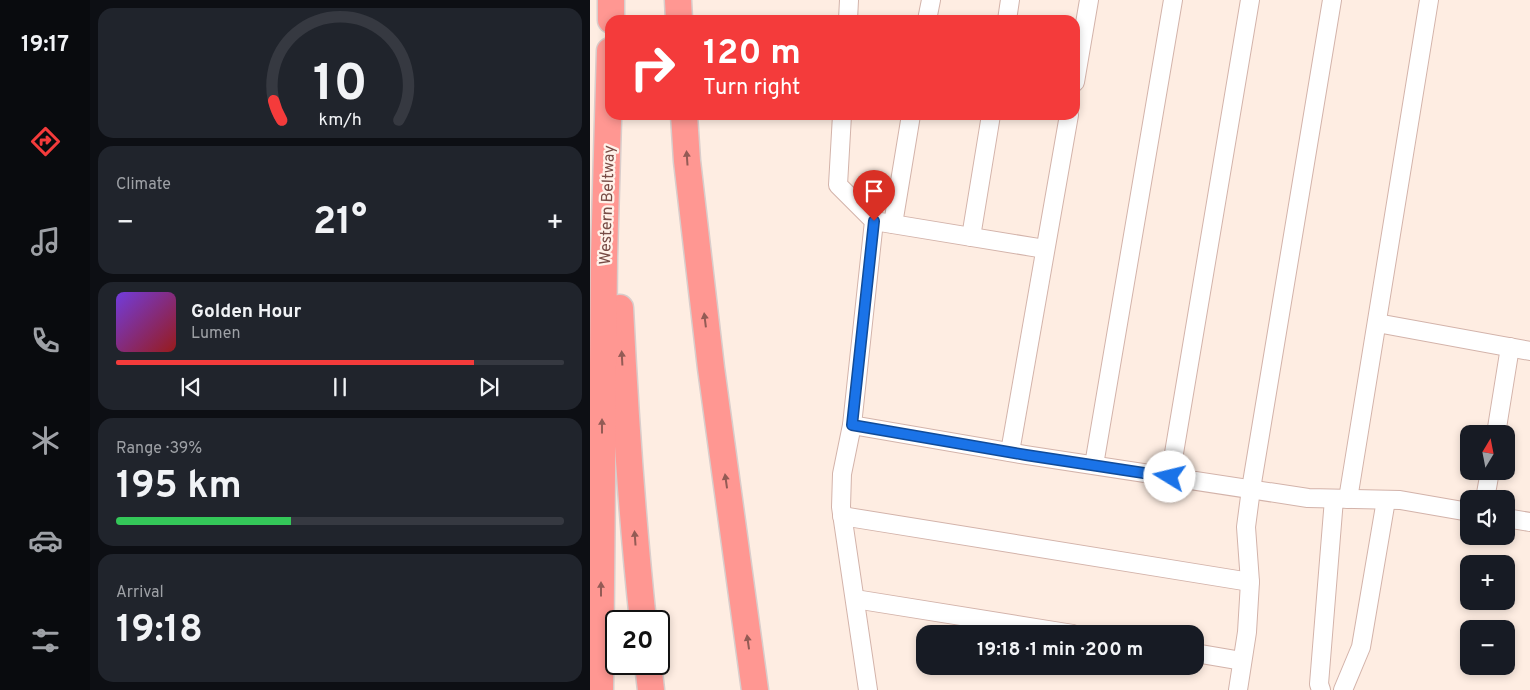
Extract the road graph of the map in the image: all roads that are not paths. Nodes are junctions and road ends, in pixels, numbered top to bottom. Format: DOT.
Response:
graph roads {
  1 [pos="611,0"];
  2 [pos="678,0"];
  3 [pos="849,0"];
  4 [pos="931,0"];
  5 [pos="1010,0"];
  6 [pos="1089,0"];
  7 [pos="1173,0"];
  8 [pos="1250,0"];
  9 [pos="1332,0"];
  10 [pos="1429,0"];
  11 [pos="611,15"];
  12 [pos="679,15"];
  13 [pos="848,15"];
  14 [pos="929,15"];
  15 [pos="1008,15"];
  16 [pos="1080,53"];
  17 [pos="608,120"];
  18 [pos="612,120"];
  19 [pos="684,120"];
  20 [pos="842,120"];
  21 [pos="910,120"];
  22 [pos="990,120"];
  23 [pos="1068,120"];
  24 [pos="874,221"];
  25 [pos="893,224"];
  26 [pos="971,237"];
  27 [pos="1045,250"];
  28 [pos="1377,323"];
  29 [pos="1510,347"];
  30 [pos="1530,351"];
  31 [pos="852,425"];
  32 [pos="1497,425"];
  33 [pos="1010,452"];
  34 [pos="1094,465"];
  35 [pos="1170,477"];
  36 [pos="1251,489"];
  37 [pos="1341,499"];
  38 [pos="1386,500"];
  39 [pos="1460,510"];
  40 [pos="842,516"];
  41 [pos="1515,520"];
  42 [pos="1530,522"];
  43 [pos="1250,582"];
  44 [pos="855,599"];
  45 [pos="642,610"];
  46 [pos="1017,625"];
  47 [pos="1204,655"];
  48 [pos="1242,661"];
  49 [pos="649,675"];
  50 [pos="600,690"];
  51 [pos="651,690"];
  52 [pos="755,690"];
  53 [pos="868,690"];
  54 [pos="1238,690"];
  55 [pos="1321,690"];
  56 [pos="1343,690"];
  1 -- 11 [label="highway"];
  2 -- 12 [label="highway"];
  3 -- 13 [label="lane"];
  4 -- 14 [label="lane"];
  5 -- 15 [label="lane"];
  6 -- 16 [label="lane"];
  7 -- 34 [label="lane"];
  8 -- 35 [label="lane"];
  9 -- 36 [label="lane"];
  10 -- 28 [label="lane"];
  50 -- 17 [label="highway, Western Beltway, one-way"];
  45 -- 18 [label="highway, one-way"];
  52 -- 19 [label="highway, one-way"];
  20 -- 24 [label="lane"];
  21 -- 25 [label="lane"];
  22 -- 26 [label="lane"];
  23 -- 27 [label="lane"];
  24 -- 25 [label="lane"];
  24 -- 31 [label="lane"];
  25 -- 26 [label="lane"];
  26 -- 27 [label="lane"];
  27 -- 33 [label="lane"];
  28 -- 29 [label="lane"];
  28 -- 37 [label="lane"];
  29 -- 30 [label="lane"];
  29 -- 32 [label="lane"];
  31 -- 33 [label="lane"];
  31 -- 40 [label="lane"];
  33 -- 34 [label="lane"];
  34 -- 35 [label="lane"];
  35 -- 36 [label="lane"];
  36 -- 37 [label="lane"];
  36 -- 43 [label="lane"];
  37 -- 38 [label="lane"];
  37 -- 55 [label="lane"];
  38 -- 39 [label="lane"];
  38 -- 56 [label="lane"];
  40 -- 43 [label="lane"];
  40 -- 44 [label="lane"];
  41 -- 42 [label="lane"];
  43 -- 48 [label="lane"];
  44 -- 46 [label="lane"];
  44 -- 53 [label="lane"];
  47 -- 48 [label="lane"];
  48 -- 54 [label="lane"];
  49 -- 51 [label="highway"];
}
